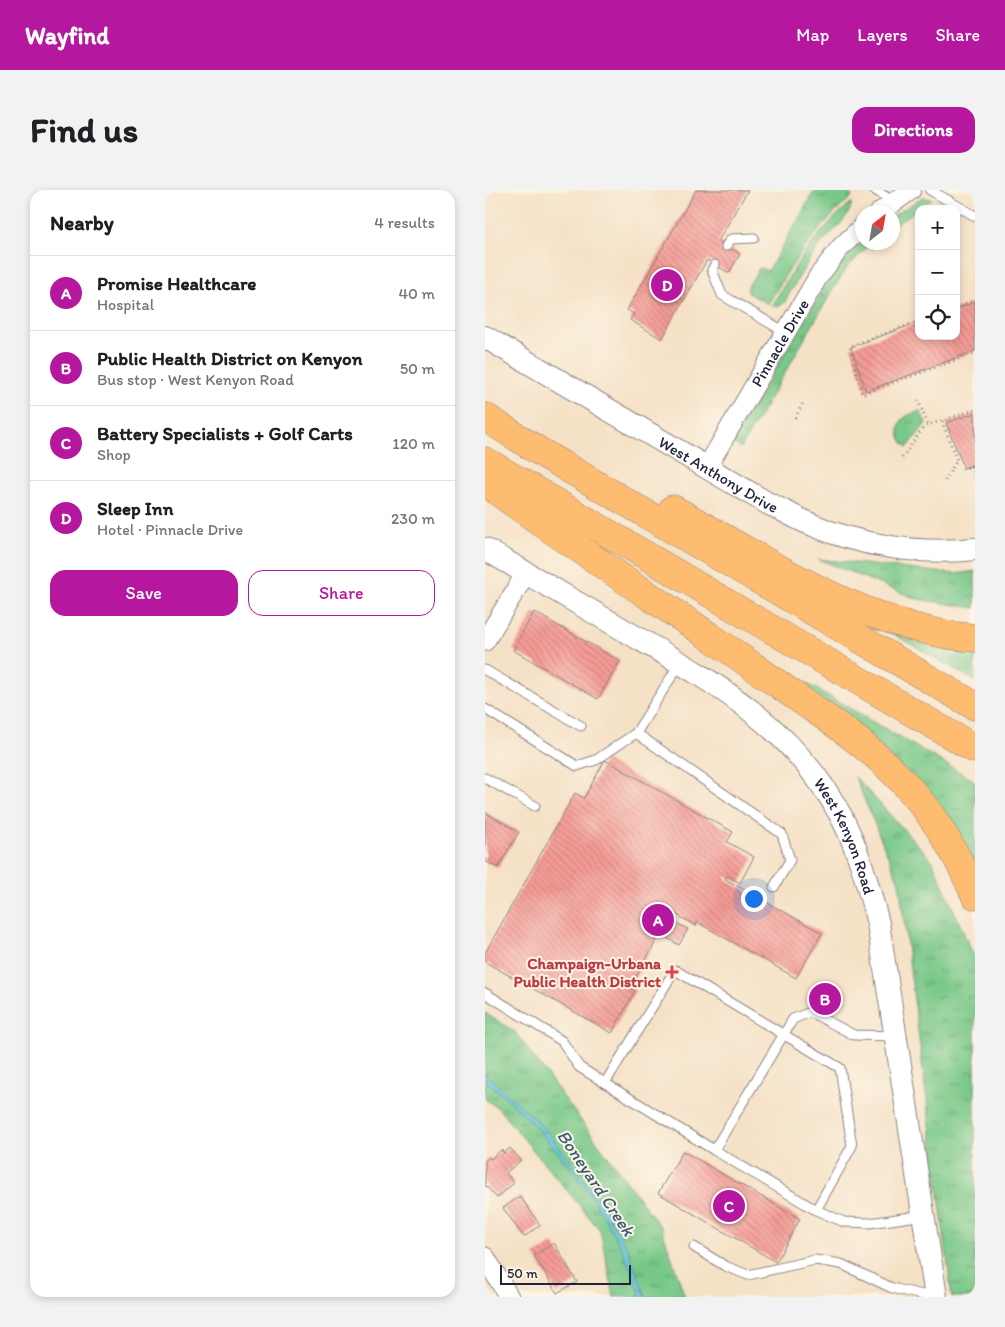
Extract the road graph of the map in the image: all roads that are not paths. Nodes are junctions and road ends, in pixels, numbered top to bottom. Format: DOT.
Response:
graph roads {
  1 [pos="875,190"];
  2 [pos="911,190"];
  3 [pos="930,190"];
  4 [pos="886,205"];
  5 [pos="890,205"];
  6 [pos="975,216"];
  7 [pos="855,234"];
  8 [pos="754,238"];
  9 [pos="726,246"];
  10 [pos="715,265"];
  11 [pos="785,332"];
  12 [pos="485,337"];
  13 [pos="485,406"];
  14 [pos="485,417"];
  15 [pos="485,461"];
  16 [pos="707,467"];
  17 [pos="485,482"];
  18 [pos="485,549"];
  19 [pos="975,549"];
  20 [pos="526,573"];
  21 [pos="975,638"];
  22 [pos="485,641"];
  23 [pos="681,663"];
  24 [pos="485,670"];
  25 [pos="975,706"];
  26 [pos="485,709"];
  27 [pos="581,726"];
  28 [pos="636,734"];
  29 [pos="975,750"];
  30 [pos="485,778"];
  31 [pos="535,806"];
  32 [pos="774,887"];
  33 [pos="975,895"];
  34 [pos="485,993"];
  35 [pos="783,1036"];
  36 [pos="895,1036"];
  37 [pos="605,1083"];
  38 [pos="714,1150"];
  39 [pos="816,1210"];
  40 [pos="924,1215"];
  41 [pos="694,1247"];
  42 [pos="485,1257"];
  43 [pos="509,1297"];
  44 [pos="931,1297"];
  45 [pos="936,1297"];
  1 -- 4 [label="lane"];
  2 -- 5 [label="street"];
  3 -- 6 [label="lane"];
  7 -- 11 [label="street, Pinnacle Drive"];
  8 -- 9 [label="lane"];
  10 -- 11 [label="lane"];
  11 -- 16 [label="street, Pinnacle Drive"];
  12 -- 16 [label="street, West Anthony Drive"];
  13 -- 21 [label="highway"];
  14 -- 25 [label="highway"];
  15 -- 29 [label="highway"];
  16 -- 19 [label="street, West Anthony Drive"];
  17 -- 33 [label="highway"];
  18 -- 20 [label="street, West Kenyon Road"];
  20 -- 22 [label="street"];
  20 -- 23 [label="street, West Kenyon Road"];
  23 -- 28 [label="lane"];
  23 -- 36 [label="street, West Kenyon Road"];
  24 -- 27 [label="lane"];
  26 -- 28 [label="lane"];
  28 -- 32 [label="lane"];
  30 -- 31 [label="lane"];
  34 -- 37 [label="lane"];
  35 -- 36 [label="lane"];
  35 -- 37 [label="lane"];
  35 -- 38 [label="lane"];
  35 -- 39 [label="lane"];
  36 -- 40 [label="street, West Kenyon Road"];
  37 -- 38 [label="lane"];
  38 -- 39 [label="lane"];
  39 -- 40 [label="lane"];
  40 -- 45 [label="street, West Kenyon Road"];
  41 -- 44 [label="lane"];
  42 -- 43 [label="street"];
}
